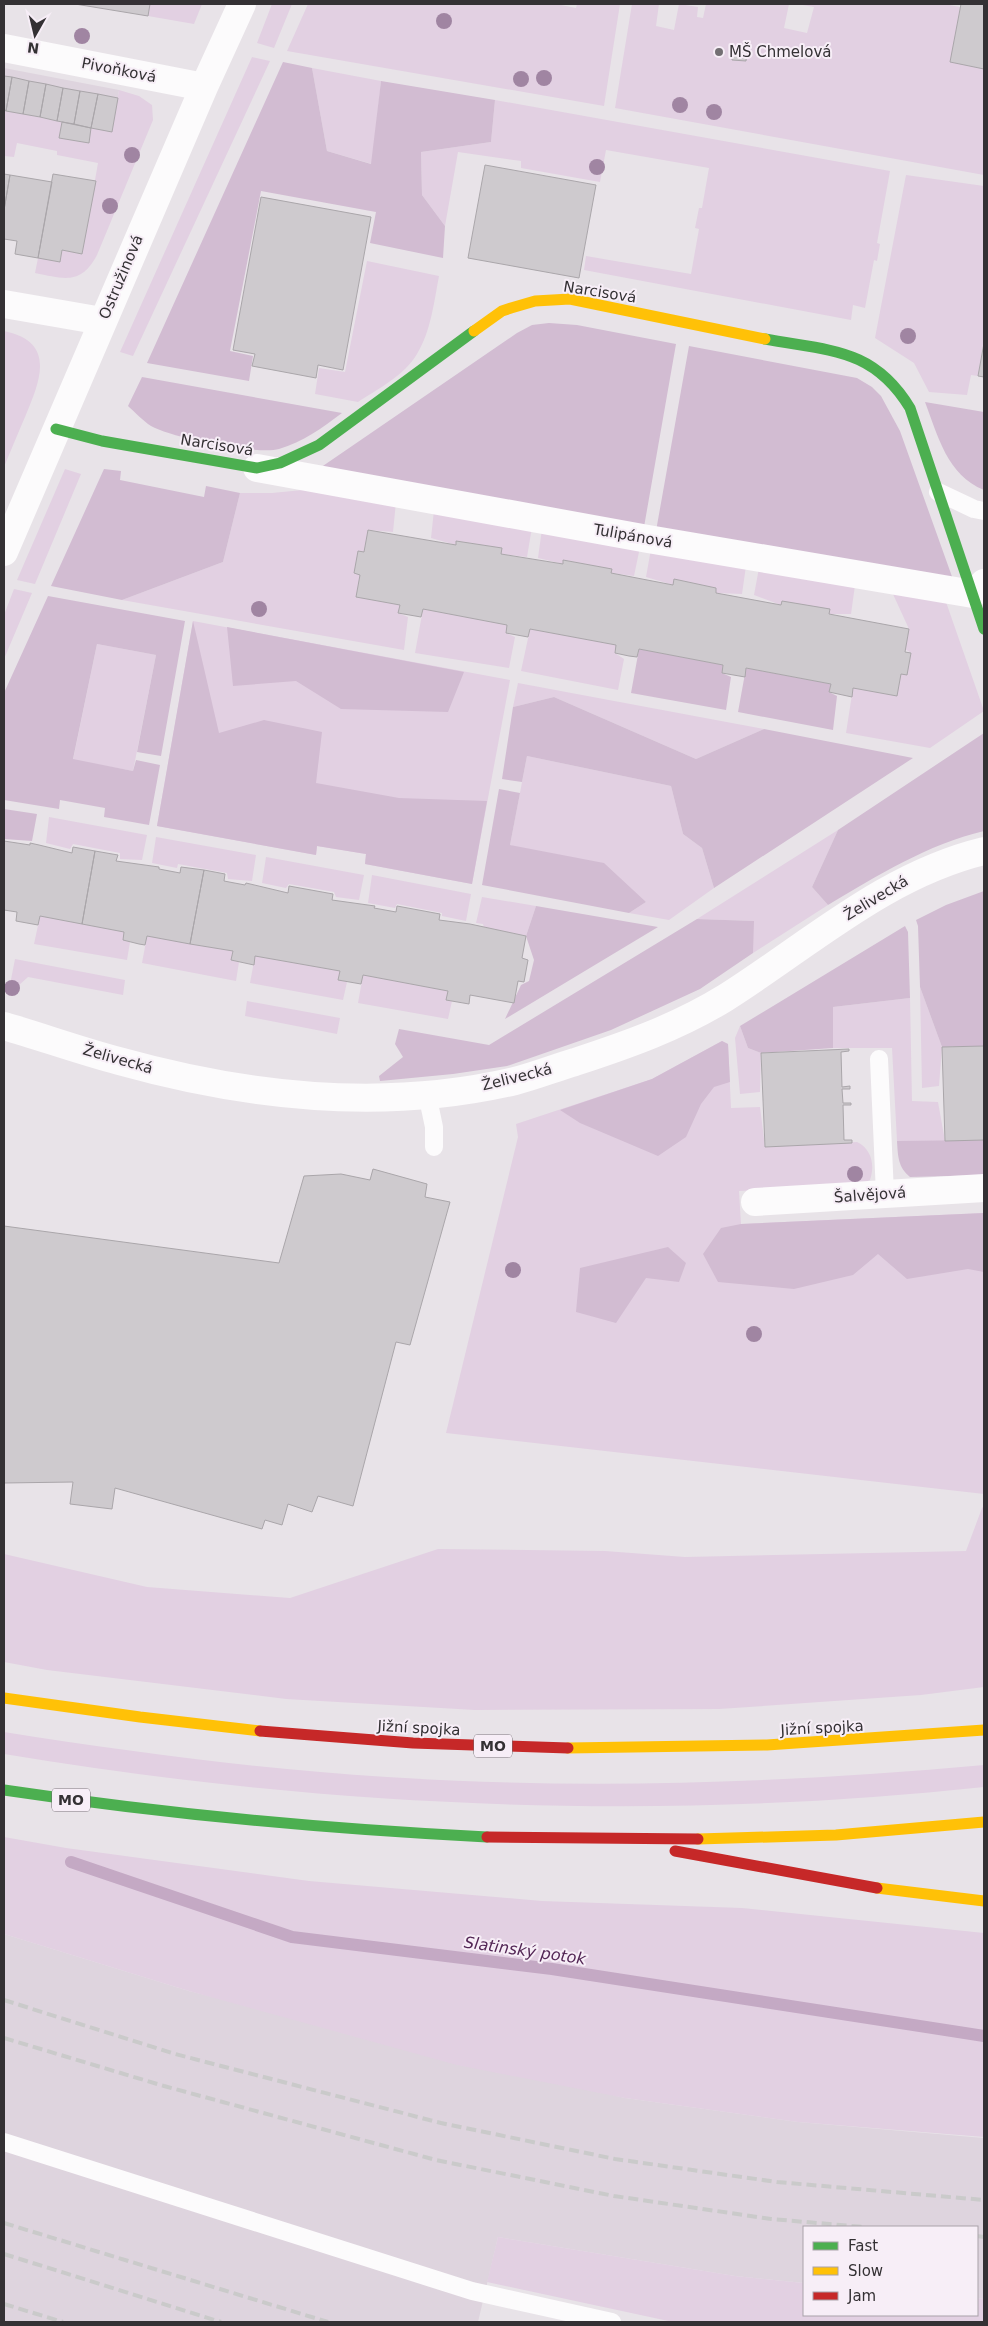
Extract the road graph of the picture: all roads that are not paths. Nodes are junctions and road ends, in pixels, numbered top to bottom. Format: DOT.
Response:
graph roads {
  1 [pos="242,4"];
  2 [pos="4,48"];
  3 [pos="204,87"];
  4 [pos="4,304"];
  5 [pos="102,322"];
  6 [pos="56,429"];
  7 [pos="257,468"];
  8 [pos="938,492"];
  9 [pos="984,511"];
  10 [pos="4,552"];
  11 [pos="978,588"];
  12 [pos="984,629"];
  13 [pos="984,851"];
  14 [pos="4,1026"];
  15 [pos="879,1059"];
  16 [pos="427,1094"];
  17 [pos="434,1147"];
  18 [pos="984,1188"];
  19 [pos="885,1194"];
  20 [pos="755,1202"];
  21 [pos="4,1698"];
  22 [pos="984,1730"];
  23 [pos="4,1790"];
  24 [pos="984,1822"];
  25 [pos="619,1840"];
  26 [pos="984,1901"];
  27 [pos="4,2142"];
  28 [pos="612,2322"];
  1 -- 3 [label="street, Ostružinová"];
  2 -- 3 [label="street, Pivoňková"];
  3 -- 5 [label="street, Ostružinová"];
  4 -- 5 [label="street"];
  5 -- 6 [label="street, Ostružinová"];
  6 -- 7 [label="main road, Narcisová"];
  6 -- 10 [label="street, Ostružinová"];
  7 -- 8 [label="main road, Narcisová"];
  7 -- 11 [label="street, Tulipánová"];
  8 -- 9 [label="lane"];
  8 -- 11 [label="main road, Narcisová"];
  11 -- 12 [label="main road"];
  13 -- 16 [label="street, Želivecká"];
  14 -- 16 [label="street, Želivecká"];
  15 -- 19 [label="lane"];
  16 -- 17 [label="lane"];
  18 -- 19 [label="street, Šalvějová"];
  19 -- 20 [label="street, Šalvějová"];
  21 -- 22 [label="main road, Jižní spojka / MO"];
  23 -- 25 [label="main road, MO"];
  24 -- 25 [label="main road, MO"];
  25 -- 26 [label="main road"];
  27 -- 28 [label="lane"];
}
